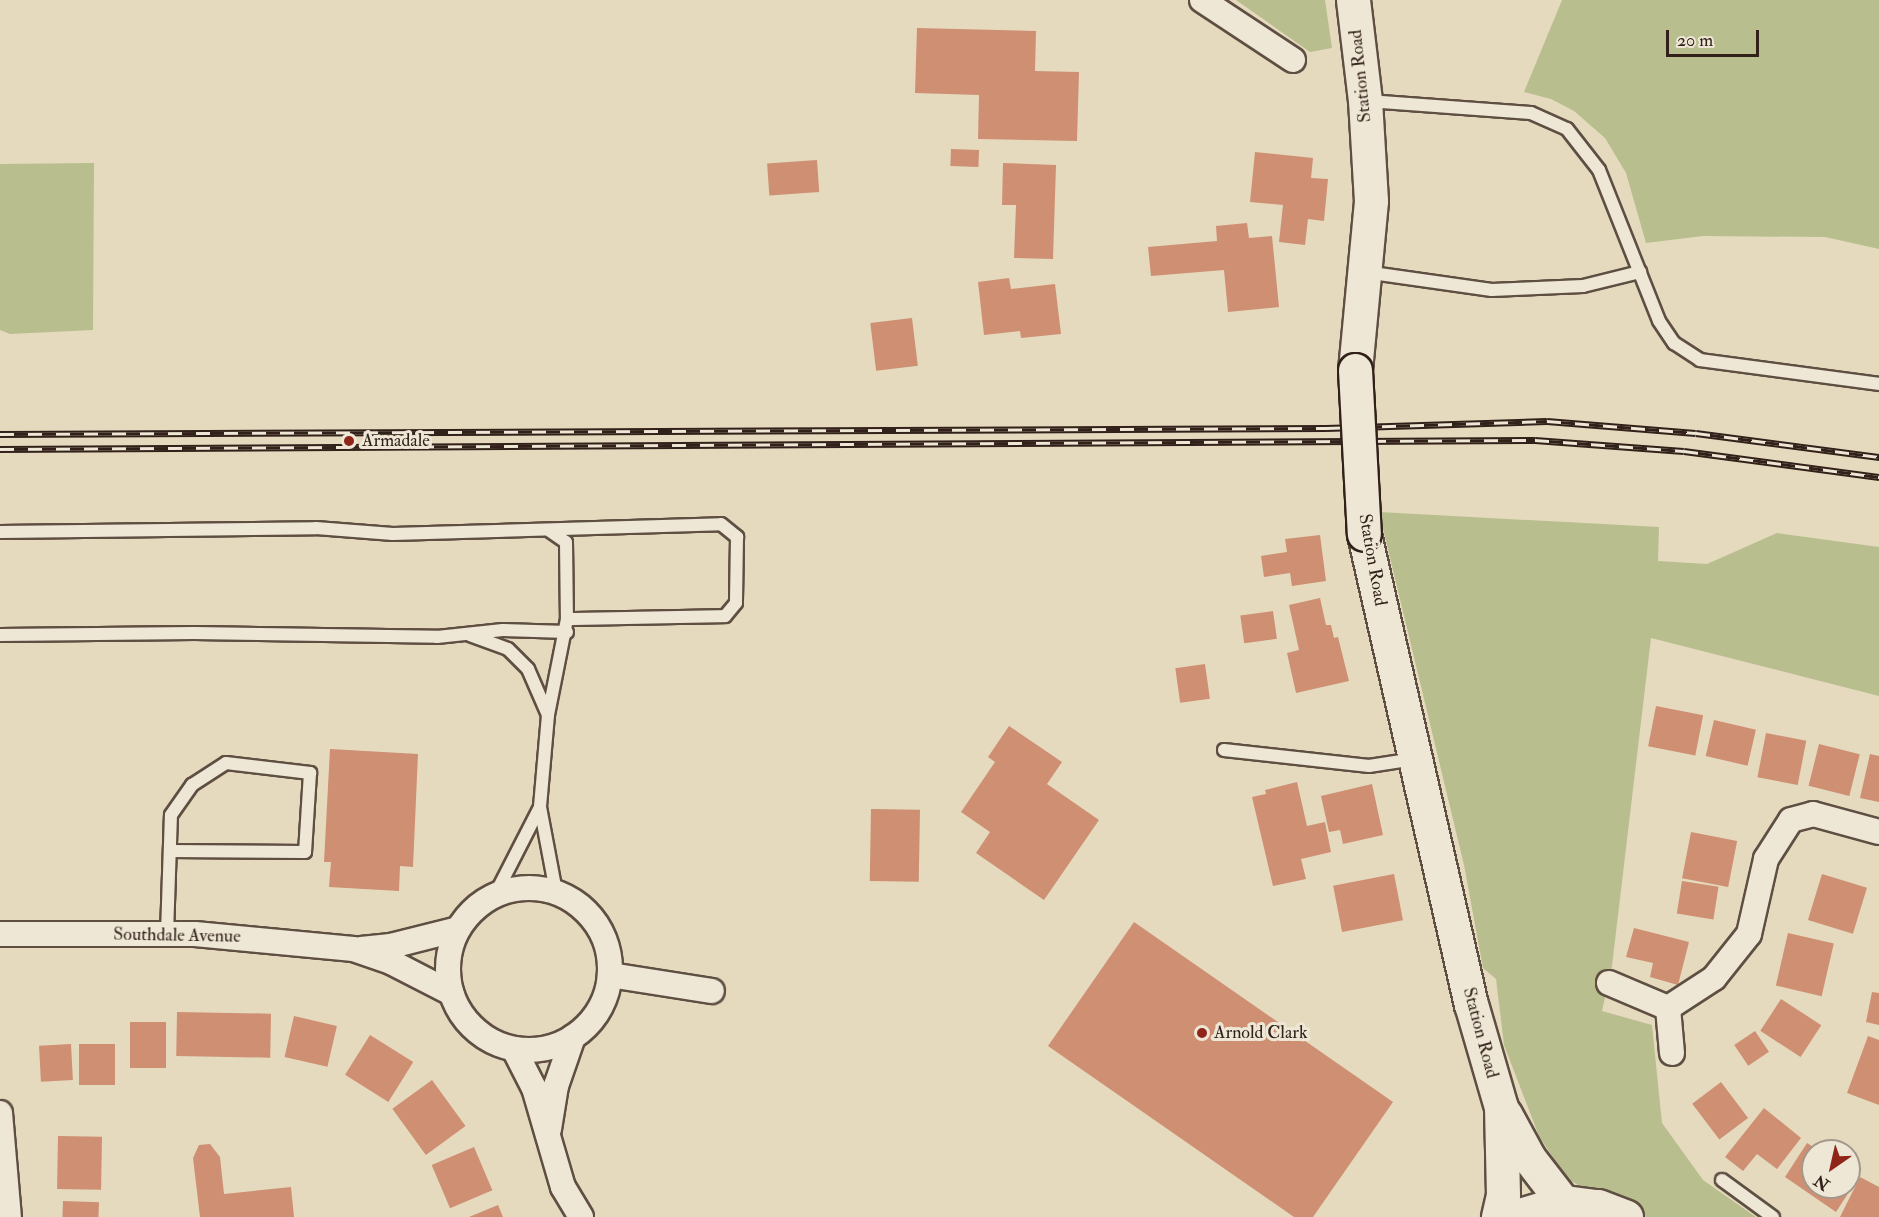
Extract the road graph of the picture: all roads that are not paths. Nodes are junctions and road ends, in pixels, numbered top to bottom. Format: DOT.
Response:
graph roads {
  1 [pos="1202,0"];
  2 [pos="1353,0"];
  3 [pos="1293,60"];
  4 [pos="1365,100"];
  5 [pos="1364,272"];
  6 [pos="1640,273"];
  7 [pos="1879,384"];
  8 [pos="550,531"];
  9 [pos="0,532"];
  10 [pos="567,625"];
  11 [pos="467,634"];
  12 [pos="0,635"];
  13 [pos="548,715"];
  14 [pos="1224,750"];
  15 [pos="1415,759"];
  16 [pos="540,807"];
  17 [pos="1879,832"];
  18 [pos="170,851"];
  19 [pos="556,892"];
  20 [pos="495,895"];
  21 [pos="458,929"];
  22 [pos="0,934"];
  23 [pos="166,934"];
  24 [pos="353,949"];
  25 [pos="610,975"];
  26 [pos="1609,984"];
  27 [pos="712,991"];
  28 [pos="451,993"];
  29 [pos="1668,1008"];
  30 [pos="573,1038"];
  31 [pos="514,1049"];
  32 [pos="1672,1053"];
  33 [pos="1501,1107"];
  34 [pos="0,1113"];
  35 [pos="548,1131"];
  36 [pos="1722,1180"];
  37 [pos="1563,1202"];
  38 [pos="9,1217"];
  39 [pos="581,1217"];
  40 [pos="1498,1217"];
  41 [pos="1513,1217"];
  42 [pos="1626,1217"];
  43 [pos="1773,1217"];
  1 -- 3 [label="street"];
  2 -- 4 [label="main road, Station Road"];
  4 -- 5 [label="main road, Station Road"];
  4 -- 6 [label="lane"];
  5 -- 6 [label="lane"];
  5 -- 15 [label="main road, Station Road, bridge"];
  6 -- 7 [label="lane"];
  8 -- 9 [label="lane"];
  8 -- 10 [label="lane"];
  8 -- 10 [label="lane"];
  10 -- 11 [label="lane"];
  10 -- 13 [label="lane"];
  11 -- 12 [label="lane"];
  11 -- 13 [label="lane"];
  13 -- 16 [label="lane"];
  14 -- 15 [label="lane"];
  15 -- 33 [label="main road, Station Road"];
  16 -- 19 [label="lane"];
  16 -- 20 [label="lane"];
  17 -- 29 [label="street"];
  18 -- 18 [label="lane"];
  18 -- 23 [label="lane"];
  19 -- 20 [label="street"];
  19 -- 25 [label="street"];
  20 -- 21 [label="street"];
  21 -- 24 [label="street, Southdale Avenue"];
  21 -- 28 [label="street"];
  22 -- 23 [label="street, Southdale Avenue"];
  23 -- 24 [label="street, Southdale Avenue"];
  24 -- 28 [label="street, Southdale Avenue"];
  25 -- 27 [label="street"];
  25 -- 30 [label="street"];
  26 -- 29 [label="street"];
  28 -- 31 [label="street"];
  29 -- 32 [label="street"];
  30 -- 31 [label="street"];
  30 -- 35 [label="street"];
  31 -- 35 [label="street"];
  33 -- 37 [label="main road, Station Road"];
  33 -- 40 [label="main road, Station Road"];
  34 -- 38 [label="street"];
  35 -- 39 [label="street"];
  36 -- 43 [label="lane"];
  37 -- 41 [label="main road"];
  37 -- 42 [label="main road"];
}
